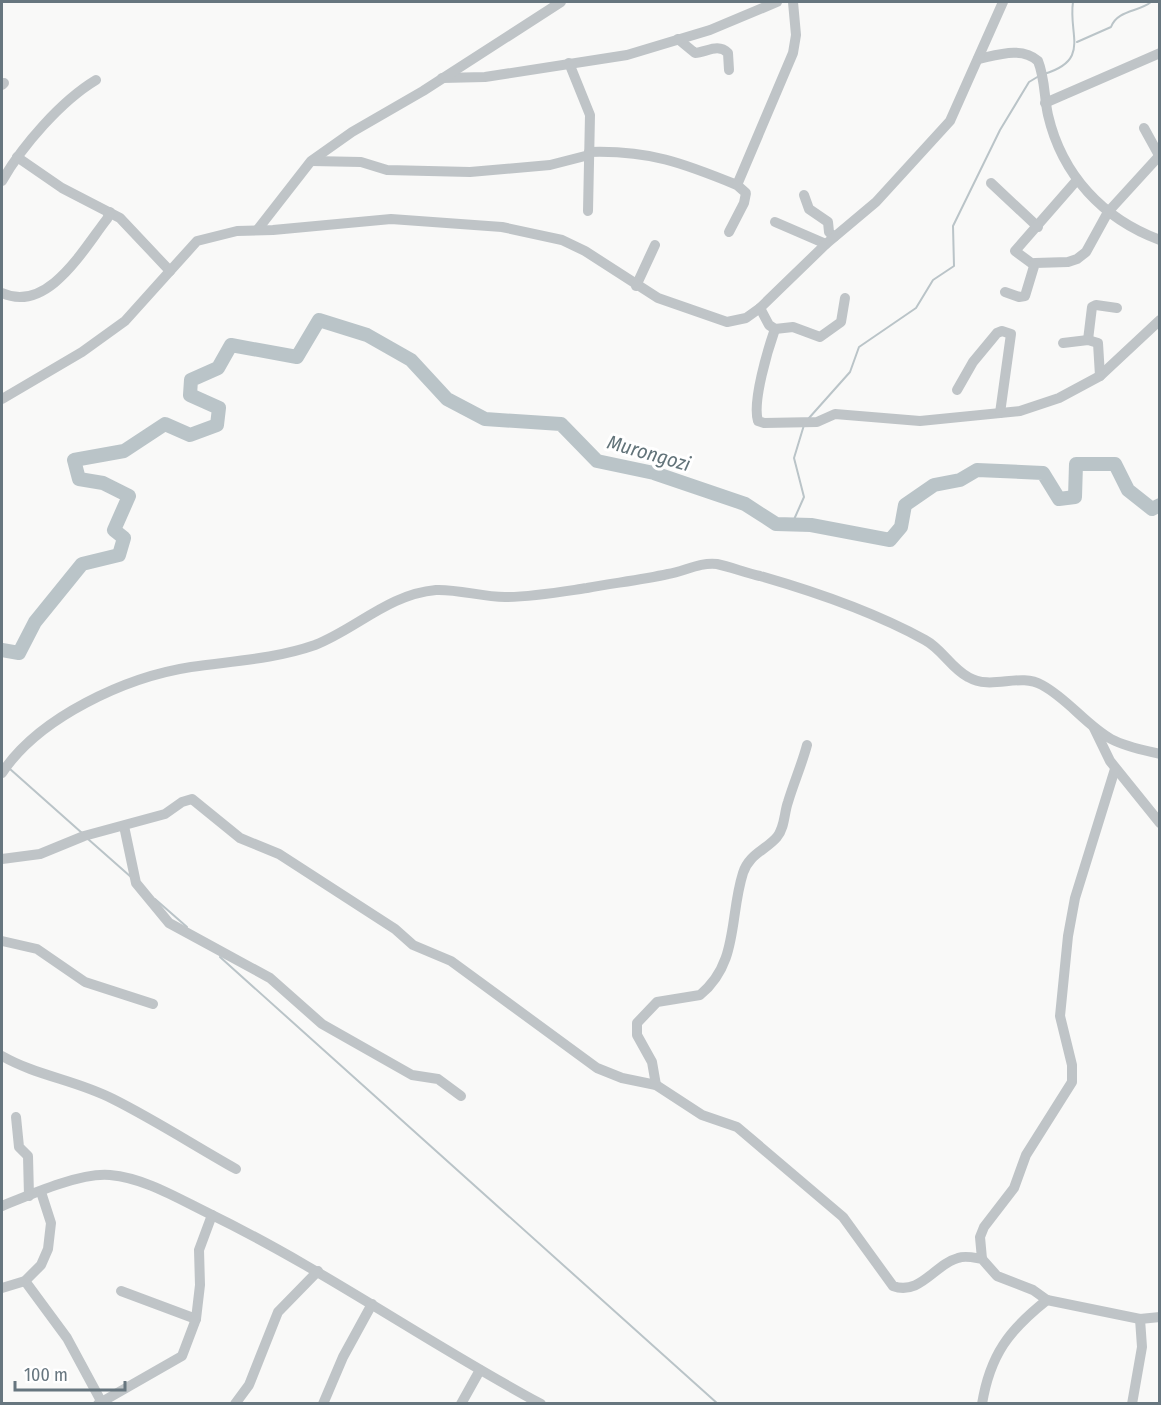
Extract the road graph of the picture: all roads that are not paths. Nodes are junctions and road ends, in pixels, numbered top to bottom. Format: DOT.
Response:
graph roads {
  1 [pos="561,2"];
  2 [pos="777,2"];
  3 [pos="793,2"];
  4 [pos="1003,2"];
  5 [pos="544,6"];
  6 [pos="678,39"];
  7 [pos="1160,53"];
  8 [pos="978,59"];
  9 [pos="569,63"];
  10 [pos="729,70"];
  11 [pos="442,78"];
  12 [pos="96,80"];
  13 [pos="1046,104"];
  14 [pos="1144,128"];
  15 [pos="589,154"];
  16 [pos="1159,156"];
  17 [pos="17,157"];
  18 [pos="311,161"];
  19 [pos="1077,180"];
  20 [pos="2,181"];
  21 [pos="991,183"];
  22 [pos="737,185"];
  23 [pos="804,195"];
  24 [pos="588,211"];
  25 [pos="110,212"];
  26 [pos="1108,212"];
  27 [pos="774,222"];
  28 [pos="1038,227"];
  29 [pos="258,229"];
  30 [pos="729,232"];
  31 [pos="830,240"];
  32 [pos="1160,240"];
  33 [pos="655,245"];
  34 [pos="1034,265"];
  35 [pos="170,271"];
  36 [pos="636,286"];
  37 [pos="1005,292"];
  38 [pos="2,293"];
  39 [pos="845,298"];
  40 [pos="760,308"];
  41 [pos="1117,308"];
  42 [pos="1160,320"];
  43 [pos="775,329"];
  44 [pos="1088,340"];
  45 [pos="1064,343"];
  46 [pos="1100,376"];
  47 [pos="957,390"];
  48 [pos="2,399"];
  49 [pos="1000,413"];
  50 [pos="1094,727"];
  51 [pos="807,745"];
  52 [pos="1160,754"];
  53 [pos="1115,769"];
  54 [pos="2,772"];
  55 [pos="1160,823"];
  56 [pos="124,826"];
  57 [pos="2,859"];
  58 [pos="2,941"];
  59 [pos="153,1004"];
  60 [pos="2,1056"];
  61 [pos="656,1085"];
  62 [pos="461,1096"];
  63 [pos="16,1117"];
  64 [pos="236,1169"];
  65 [pos="41,1192"];
  66 [pos="29,1196"];
  67 [pos="2,1206"];
  68 [pos="212,1215"];
  69 [pos="982,1258"];
  70 [pos="318,1271"];
  71 [pos="26,1281"];
  72 [pos="2,1288"];
  73 [pos="121,1291"];
  74 [pos="1047,1300"];
  75 [pos="372,1304"];
  76 [pos="1160,1317"];
  77 [pos="196,1319"];
  78 [pos="1140,1319"];
  79 [pos="480,1370"];
  80 [pos="104,1401"];
  81 [pos="235,1404"];
  82 [pos="323,1404"];
  83 [pos="461,1404"];
  84 [pos="541,1404"];
  85 [pos="982,1404"];
  86 [pos="1132,1404"];
  1 -- 5 [label="street"];
  2 -- 6 [label="street"];
  3 -- 22 [label="street"];
  4 -- 8 [label="street"];
  5 -- 11 [label="street"];
  6 -- 9 [label="street"];
  6 -- 10 [label="street"];
  7 -- 13 [label="street"];
  8 -- 13 [label="street"];
  8 -- 31 [label="street"];
  9 -- 11 [label="street"];
  9 -- 15 [label="street"];
  11 -- 18 [label="street"];
  12 -- 17 [label="street"];
  13 -- 19 [label="street"];
  14 -- 16 [label="street"];
  15 -- 18 [label="street"];
  15 -- 22 [label="street"];
  15 -- 24 [label="street"];
  16 -- 26 [label="street"];
  17 -- 20 [label="street"];
  17 -- 25 [label="street"];
  18 -- 29 [label="street"];
  19 -- 26 [label="street"];
  19 -- 28 [label="street"];
  21 -- 28 [label="street"];
  22 -- 30 [label="street"];
  23 -- 31 [label="street"];
  25 -- 35 [label="street"];
  25 -- 38 [label="street"];
  26 -- 32 [label="street"];
  26 -- 34 [label="street"];
  27 -- 31 [label="street"];
  28 -- 34 [label="street"];
  29 -- 35 [label="street"];
  29 -- 36 [label="street"];
  31 -- 40 [label="street"];
  33 -- 36 [label="street"];
  34 -- 37 [label="street"];
  35 -- 48 [label="street"];
  36 -- 40 [label="street"];
  39 -- 43 [label="street"];
  40 -- 43 [label="street"];
  41 -- 44 [label="street"];
  42 -- 46 [label="street"];
  43 -- 49 [label="street"];
  44 -- 45 [label="street"];
  44 -- 46 [label="street"];
  46 -- 49 [label="street"];
  47 -- 49 [label="street"];
  50 -- 52 [label="street"];
  50 -- 53 [label="street"];
  50 -- 54 [label="street"];
  51 -- 61 [label="street"];
  53 -- 55 [label="street"];
  53 -- 69 [label="street"];
  56 -- 57 [label="street"];
  56 -- 61 [label="street"];
  56 -- 62 [label="street"];
  58 -- 59 [label="street"];
  60 -- 64 [label="street"];
  61 -- 69 [label="street"];
  63 -- 66 [label="street"];
  65 -- 66 [label="street"];
  65 -- 68 [label="street"];
  65 -- 71 [label="street"];
  66 -- 67 [label="street"];
  68 -- 70 [label="street"];
  68 -- 77 [label="street"];
  69 -- 74 [label="street"];
  70 -- 75 [label="street"];
  70 -- 81 [label="street"];
  71 -- 72 [label="street"];
  71 -- 80 [label="street"];
  73 -- 77 [label="street"];
  74 -- 78 [label="street"];
  74 -- 85 [label="street"];
  75 -- 79 [label="street"];
  75 -- 82 [label="street"];
  76 -- 78 [label="street"];
  77 -- 80 [label="street"];
  78 -- 86 [label="street"];
  79 -- 83 [label="street"];
  79 -- 84 [label="street"];
}
